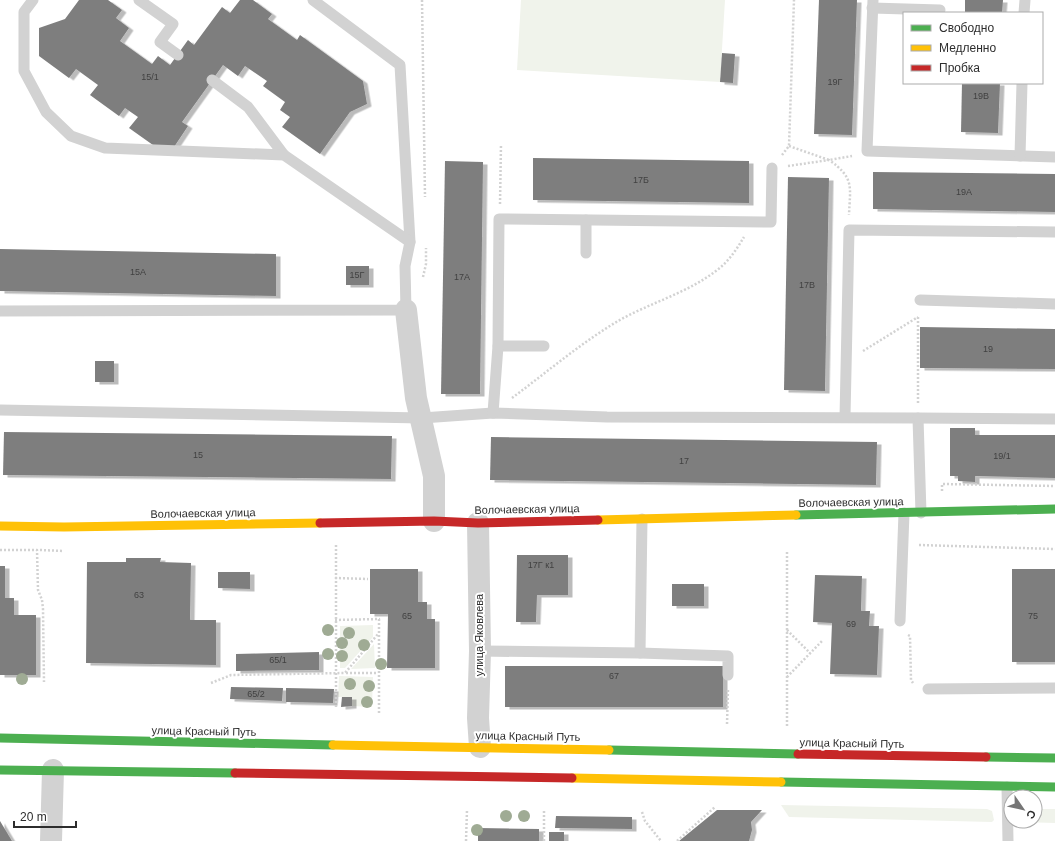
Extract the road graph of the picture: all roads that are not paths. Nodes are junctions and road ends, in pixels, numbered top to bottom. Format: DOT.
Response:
graph roads {
  1 [pos="33,0"];
  2 [pos="139,0"];
  3 [pos="313,0"];
  4 [pos="1025,0"];
  5 [pos="872,4"];
  6 [pos="940,10"];
  7 [pos="1024,12"];
  8 [pos="178,55"];
  9 [pos="212,80"];
  10 [pos="1022,84"];
  11 [pos="284,155"];
  12 [pos="1020,156"];
  13 [pos="1055,157"];
  14 [pos="772,168"];
  15 [pos="586,220"];
  16 [pos="1055,232"];
  17 [pos="410,242"];
  18 [pos="586,253"];
  19 [pos="920,300"];
  20 [pos="1055,304"];
  21 [pos="406,310"];
  22 [pos="0,311"];
  23 [pos="498,346"];
  24 [pos="544,346"];
  25 [pos="0,410"];
  26 [pos="493,413"];
  27 [pos="845,417"];
  28 [pos="422,418"];
  29 [pos="918,418"];
  30 [pos="1055,419"];
  31 [pos="1055,509"];
  32 [pos="904,513"];
  33 [pos="921,513"];
  34 [pos="642,519"];
  35 [pos="434,521"];
  36 [pos="478,523"];
  37 [pos="0,526"];
  38 [pos="900,621"];
  39 [pos="480,651"];
  40 [pos="640,653"];
  41 [pos="728,675"];
  42 [pos="1055,688"];
  43 [pos="928,689"];
  44 [pos="0,738"];
  45 [pos="481,751"];
  46 [pos="1055,758"];
  47 [pos="0,770"];
  48 [pos="53,770"];
  49 [pos="1007,787"];
  50 [pos="1055,787"];
  51 [pos="51,841"];
  52 [pos="1008,841"];
  1 -- 11 [label="lane"];
  2 -- 8 [label="lane"];
  3 -- 17 [label="lane"];
  4 -- 7 [label="lane"];
  5 -- 6 [label="lane"];
  5 -- 12 [label="lane"];
  9 -- 11 [label="lane"];
  10 -- 12 [label="lane"];
  11 -- 17 [label="lane"];
  12 -- 13 [label="lane"];
  14 -- 15 [label="lane"];
  15 -- 18 [label="lane"];
  15 -- 23 [label="lane"];
  16 -- 27 [label="lane"];
  17 -- 21 [label="lane"];
  19 -- 20 [label="lane"];
  21 -- 22 [label="lane"];
  21 -- 28 [label="street"];
  23 -- 24 [label="lane"];
  23 -- 26 [label="lane"];
  25 -- 28 [label="lane"];
  26 -- 27 [label="lane"];
  26 -- 28 [label="lane"];
  27 -- 29 [label="lane"];
  28 -- 35 [label="street"];
  29 -- 30 [label="lane"];
  29 -- 33 [label="lane"];
  31 -- 33 [label="main road, Волочаевская улица"];
  32 -- 33 [label="main road, Волочаевская улица"];
  32 -- 34 [label="main road, Волочаевская улица"];
  32 -- 38 [label="lane"];
  34 -- 36 [label="main road, Волочаевская улица"];
  34 -- 40 [label="lane"];
  35 -- 36 [label="main road, Волочаевская улица"];
  35 -- 37 [label="main road, Волочаевская улица"];
  36 -- 39 [label="street, улица Яковлева"];
  39 -- 40 [label="lane"];
  39 -- 45 [label="street, улица Яковлева"];
  40 -- 41 [label="lane"];
  42 -- 43 [label="lane"];
  44 -- 45 [label="main road, улица Красный Путь"];
  45 -- 46 [label="main road, улица Красный Путь"];
  47 -- 48 [label="main road"];
  48 -- 49 [label="main road"];
  48 -- 51 [label="street"];
  49 -- 50 [label="main road"];
  49 -- 52 [label="lane"];
}
